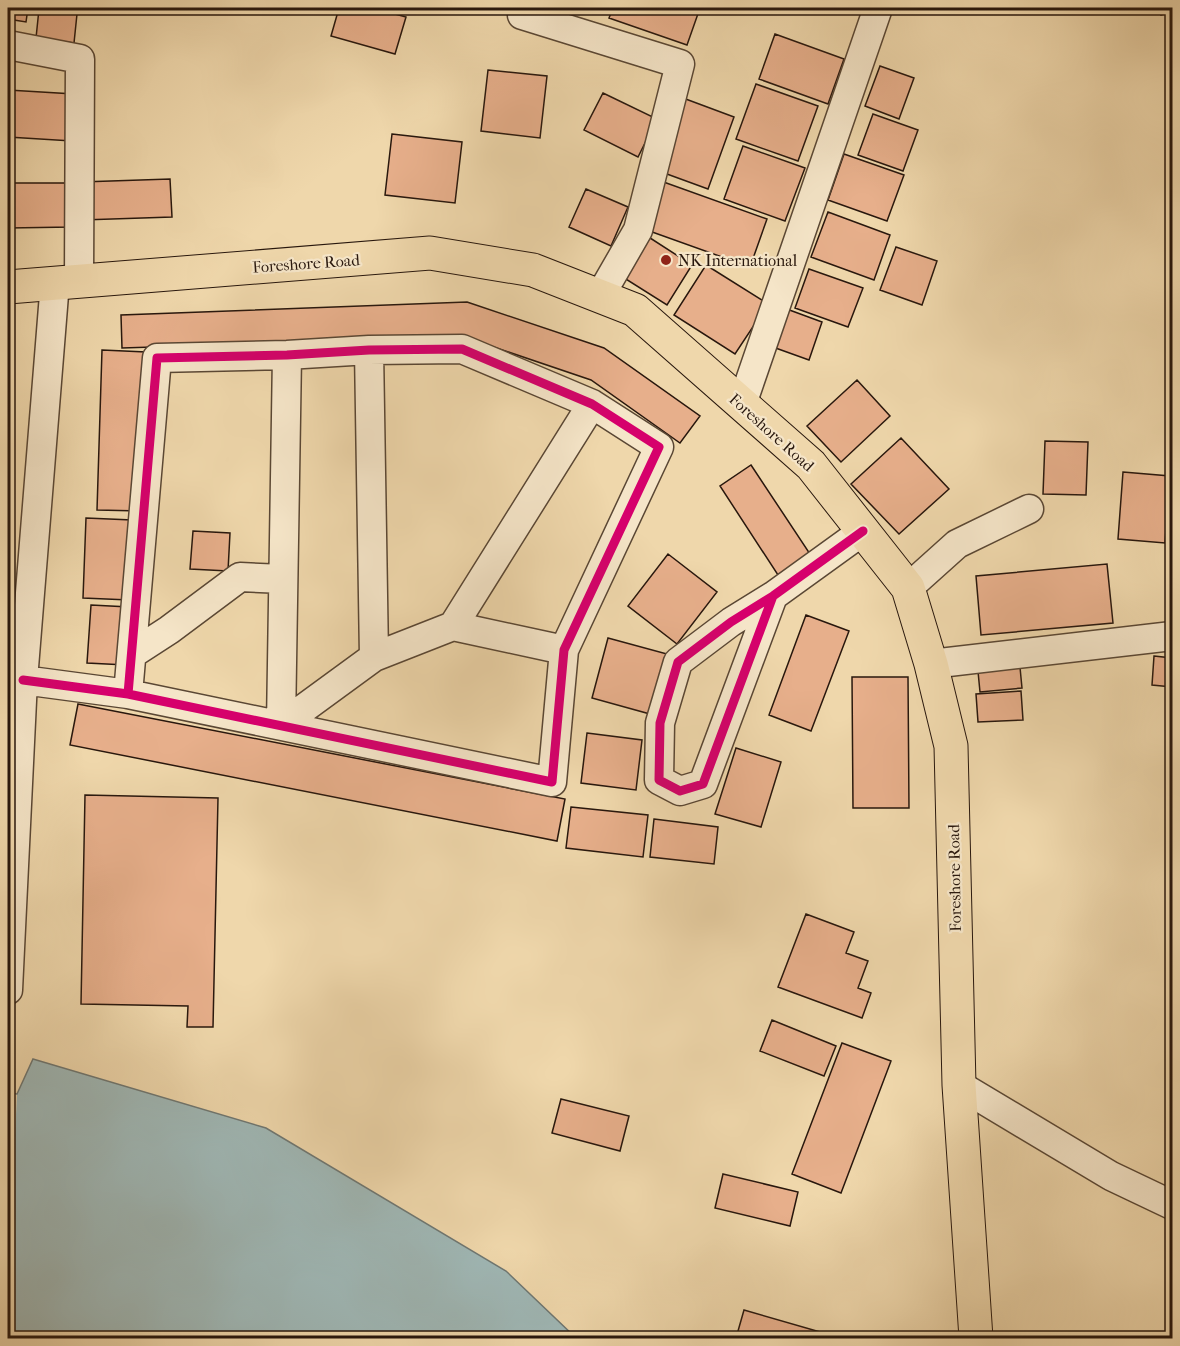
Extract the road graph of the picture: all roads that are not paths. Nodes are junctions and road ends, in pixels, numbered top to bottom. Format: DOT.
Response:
graph roads {
  1 [pos="525,8"];
  2 [pos="878,8"];
  3 [pos="8,45"];
  4 [pos="67,281"];
  5 [pos="8,287"];
  6 [pos="600,296"];
  7 [pos="369,350"];
  8 [pos="286,355"];
  9 [pos="591,404"];
  10 [pos="742,404"];
  11 [pos="1029,509"];
  12 [pos="864,531"];
  13 [pos="283,579"];
  14 [pos="908,588"];
  15 [pos="773,596"];
  16 [pos="453,626"];
  17 [pos="1173,636"];
  18 [pos="564,650"];
  19 [pos="132,654"];
  20 [pos="374,657"];
  21 [pos="931,664"];
  22 [pos="23,680"];
  23 [pos="128,694"];
  24 [pos="281,726"];
  25 [pos="8,990"];
  26 [pos="958,1084"];
  27 [pos="1173,1205"];
  28 [pos="976,1338"];
  1 -- 6 [label="street"];
  2 -- 10 [label="street"];
  3 -- 4 [label="street"];
  4 -- 5 [label="main road, Foreshore Road"];
  4 -- 6 [label="main road, Foreshore Road"];
  4 -- 22 [label="street"];
  6 -- 10 [label="main road, Foreshore Road"];
  7 -- 8 [label="street"];
  7 -- 9 [label="street"];
  7 -- 20 [label="street"];
  8 -- 13 [label="street"];
  8 -- 19 [label="street"];
  9 -- 16 [label="street"];
  9 -- 18 [label="street"];
  10 -- 12 [label="main road, Foreshore Road"];
  11 -- 14 [label="street"];
  12 -- 14 [label="main road, Foreshore Road"];
  12 -- 15 [label="street"];
  13 -- 19 [label="street"];
  13 -- 24 [label="street"];
  14 -- 21 [label="main road, Foreshore Road"];
  15 -- 15 [label="street"];
  16 -- 18 [label="street"];
  16 -- 20 [label="street"];
  17 -- 21 [label="street"];
  18 -- 24 [label="street"];
  19 -- 23 [label="street"];
  20 -- 24 [label="street"];
  21 -- 26 [label="main road, Foreshore Road"];
  22 -- 23 [label="street"];
  22 -- 25 [label="street"];
  23 -- 24 [label="street"];
  26 -- 27 [label="street"];
  26 -- 28 [label="main road, Foreshore Road"];
}
